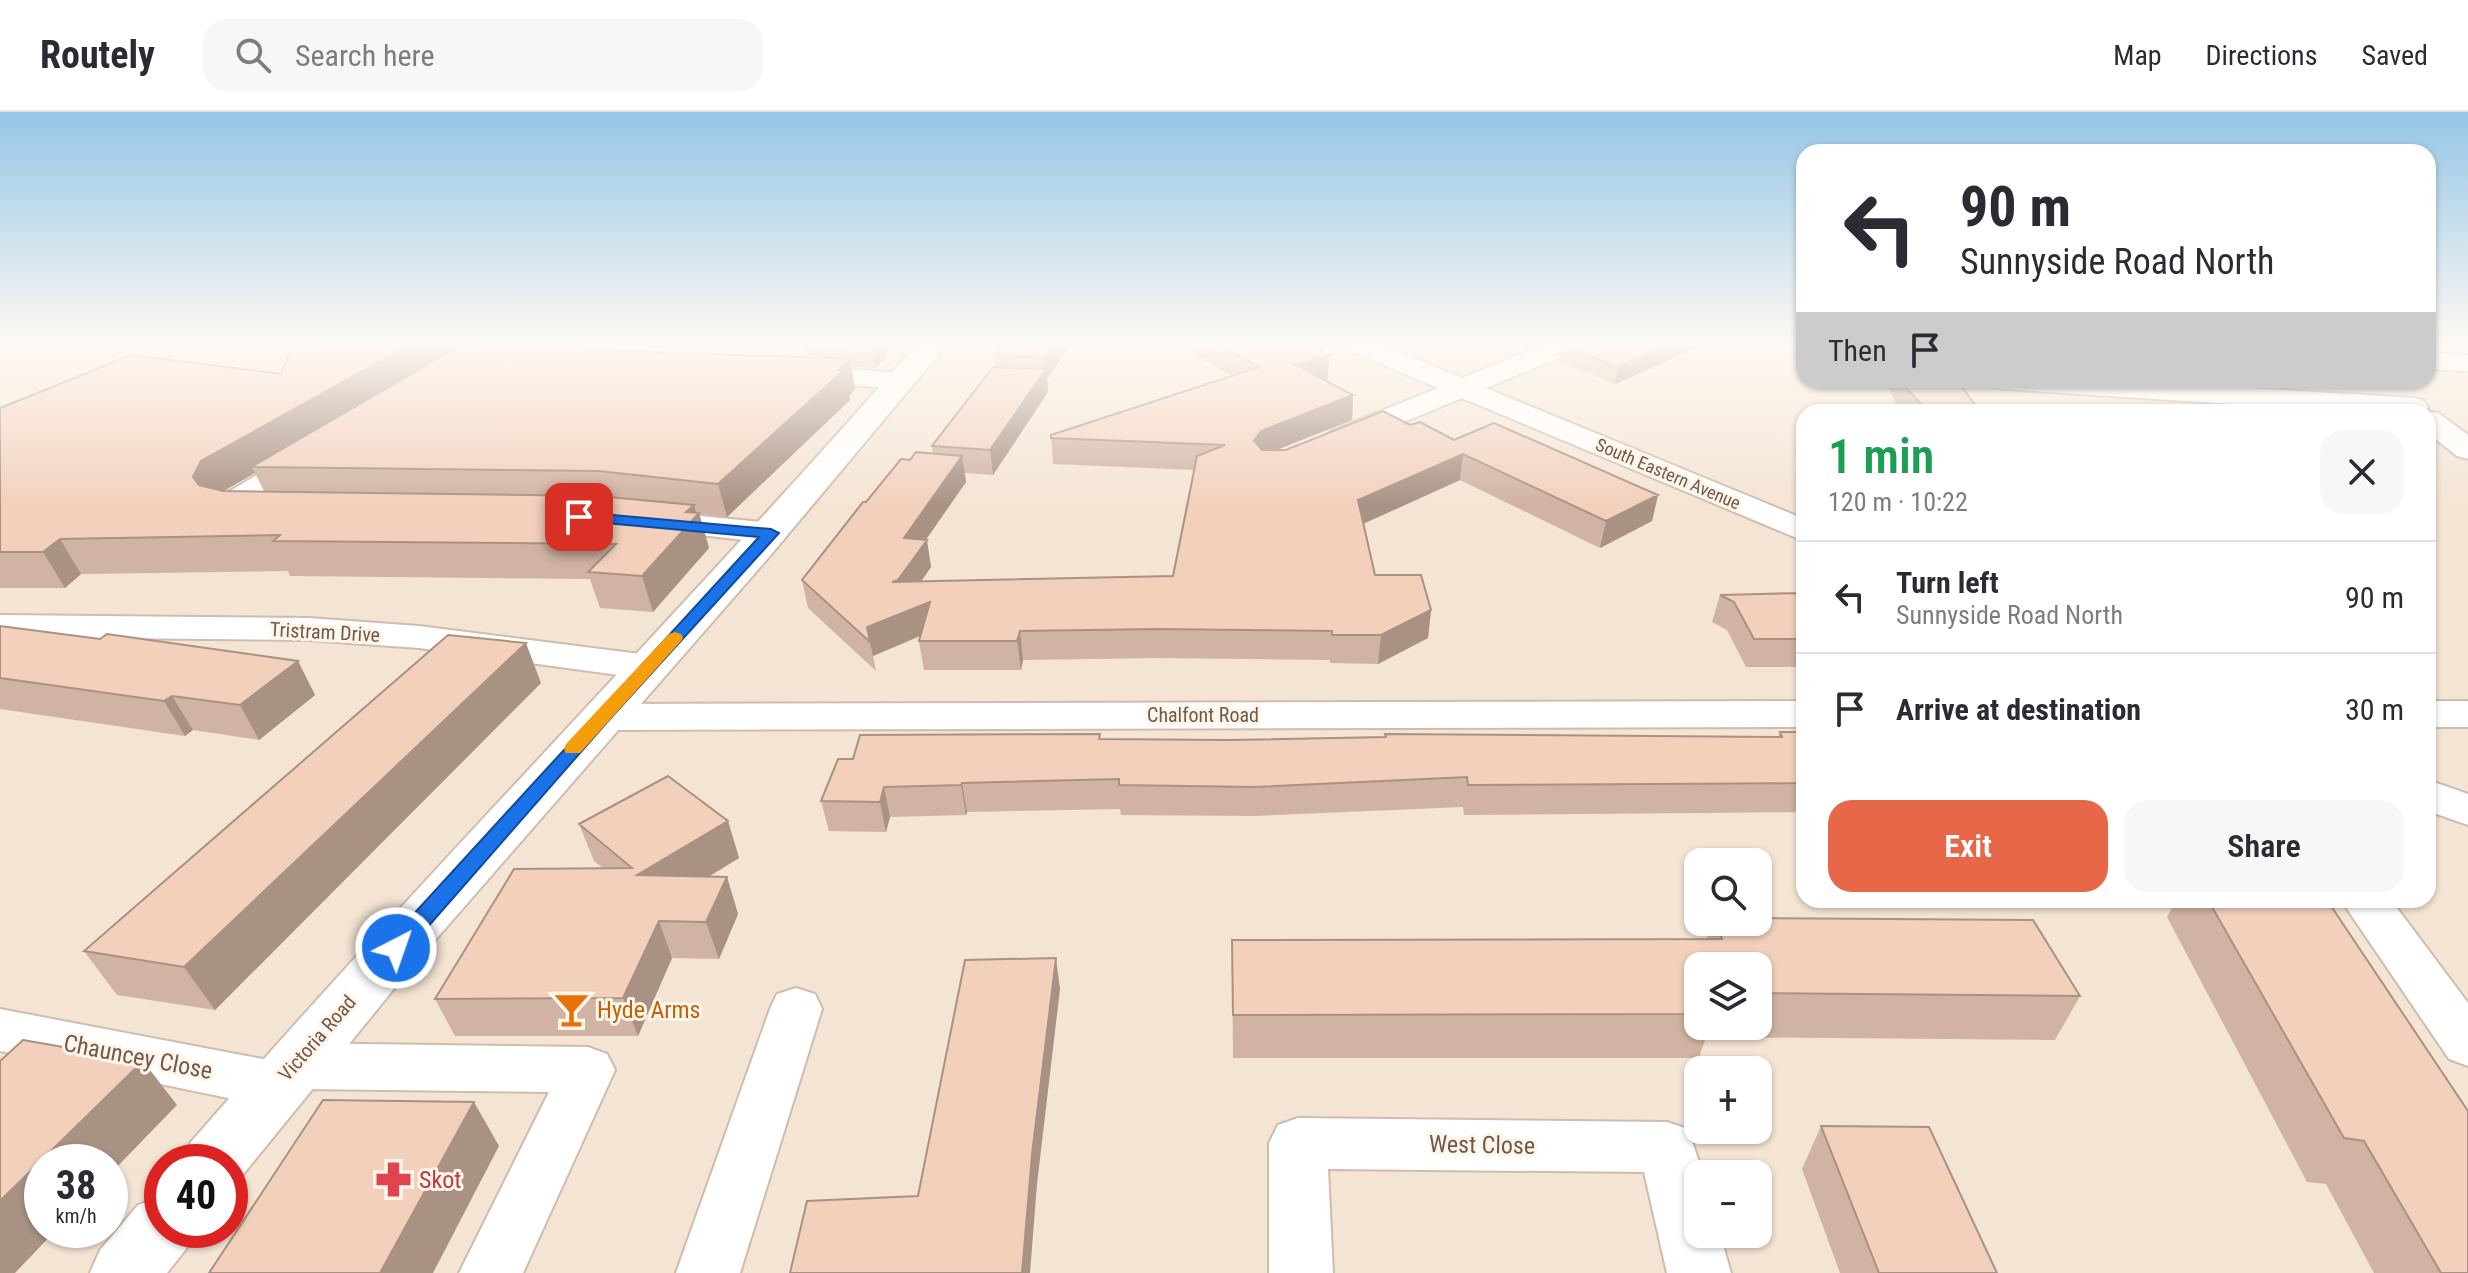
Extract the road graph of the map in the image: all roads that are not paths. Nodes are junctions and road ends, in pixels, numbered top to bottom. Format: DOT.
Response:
graph roads {
  1 [pos="888,397"];
  2 [pos="1440,397"];
  3 [pos="1484,397"];
  4 [pos="2220,397"];
  5 [pos="2307,404"];
  6 [pos="2436,425"];
  7 [pos="337,441"];
  8 [pos="1316,448"];
  9 [pos="2468,450"];
  10 [pos="286,513"];
  11 [pos="624,519"];
  12 [pos="1796,528"];
  13 [pos="771,533"];
  14 [pos="0,626"];
  15 [pos="648,667"];
  16 [pos="1796,714"];
  17 [pos="2436,714"];
  18 [pos="2468,714"];
  19 [pos="601,717"];
  20 [pos="2436,798"];
  21 [pos="2468,810"];
  22 [pos="2371,908"];
  23 [pos="796,1009"];
  24 [pos="0,1030"];
  25 [pos="2468,1044"];
  26 [pos="284,1076"];
  27 [pos="229,1144"];
  28 [pos="145,1248"];
  29 [pos="125,1273"];
  30 [pos="491,1273"];
  31 [pos="708,1273"];
  32 [pos="1301,1273"];
  33 [pos="1699,1273"];
  1 -- 13 [label="street, Victoria Road"];
  2 -- 8 [label="street"];
  3 -- 12 [label="street, South Eastern Avenue"];
  4 -- 5 [label="street"];
  6 -- 9 [label="street"];
  7 -- 10 [label="street"];
  11 -- 13 [label="street"];
  13 -- 15 [label="street, Victoria Road"];
  14 -- 15 [label="street, Tristram Drive"];
  15 -- 19 [label="street, Victoria Road"];
  16 -- 19 [label="street, Chalfont Road"];
  17 -- 18 [label="street"];
  19 -- 26 [label="street, Victoria Road"];
  20 -- 21 [label="street"];
  22 -- 25 [label="street"];
  23 -- 31 [label="street"];
  24 -- 26 [label="street, Chauncey Close"];
  26 -- 27 [label="street, Victoria Road"];
  26 -- 30 [label="street, Chauncey Close"];
  28 -- 29 [label="street"];
  32 -- 33 [label="street, West Close"];
}
